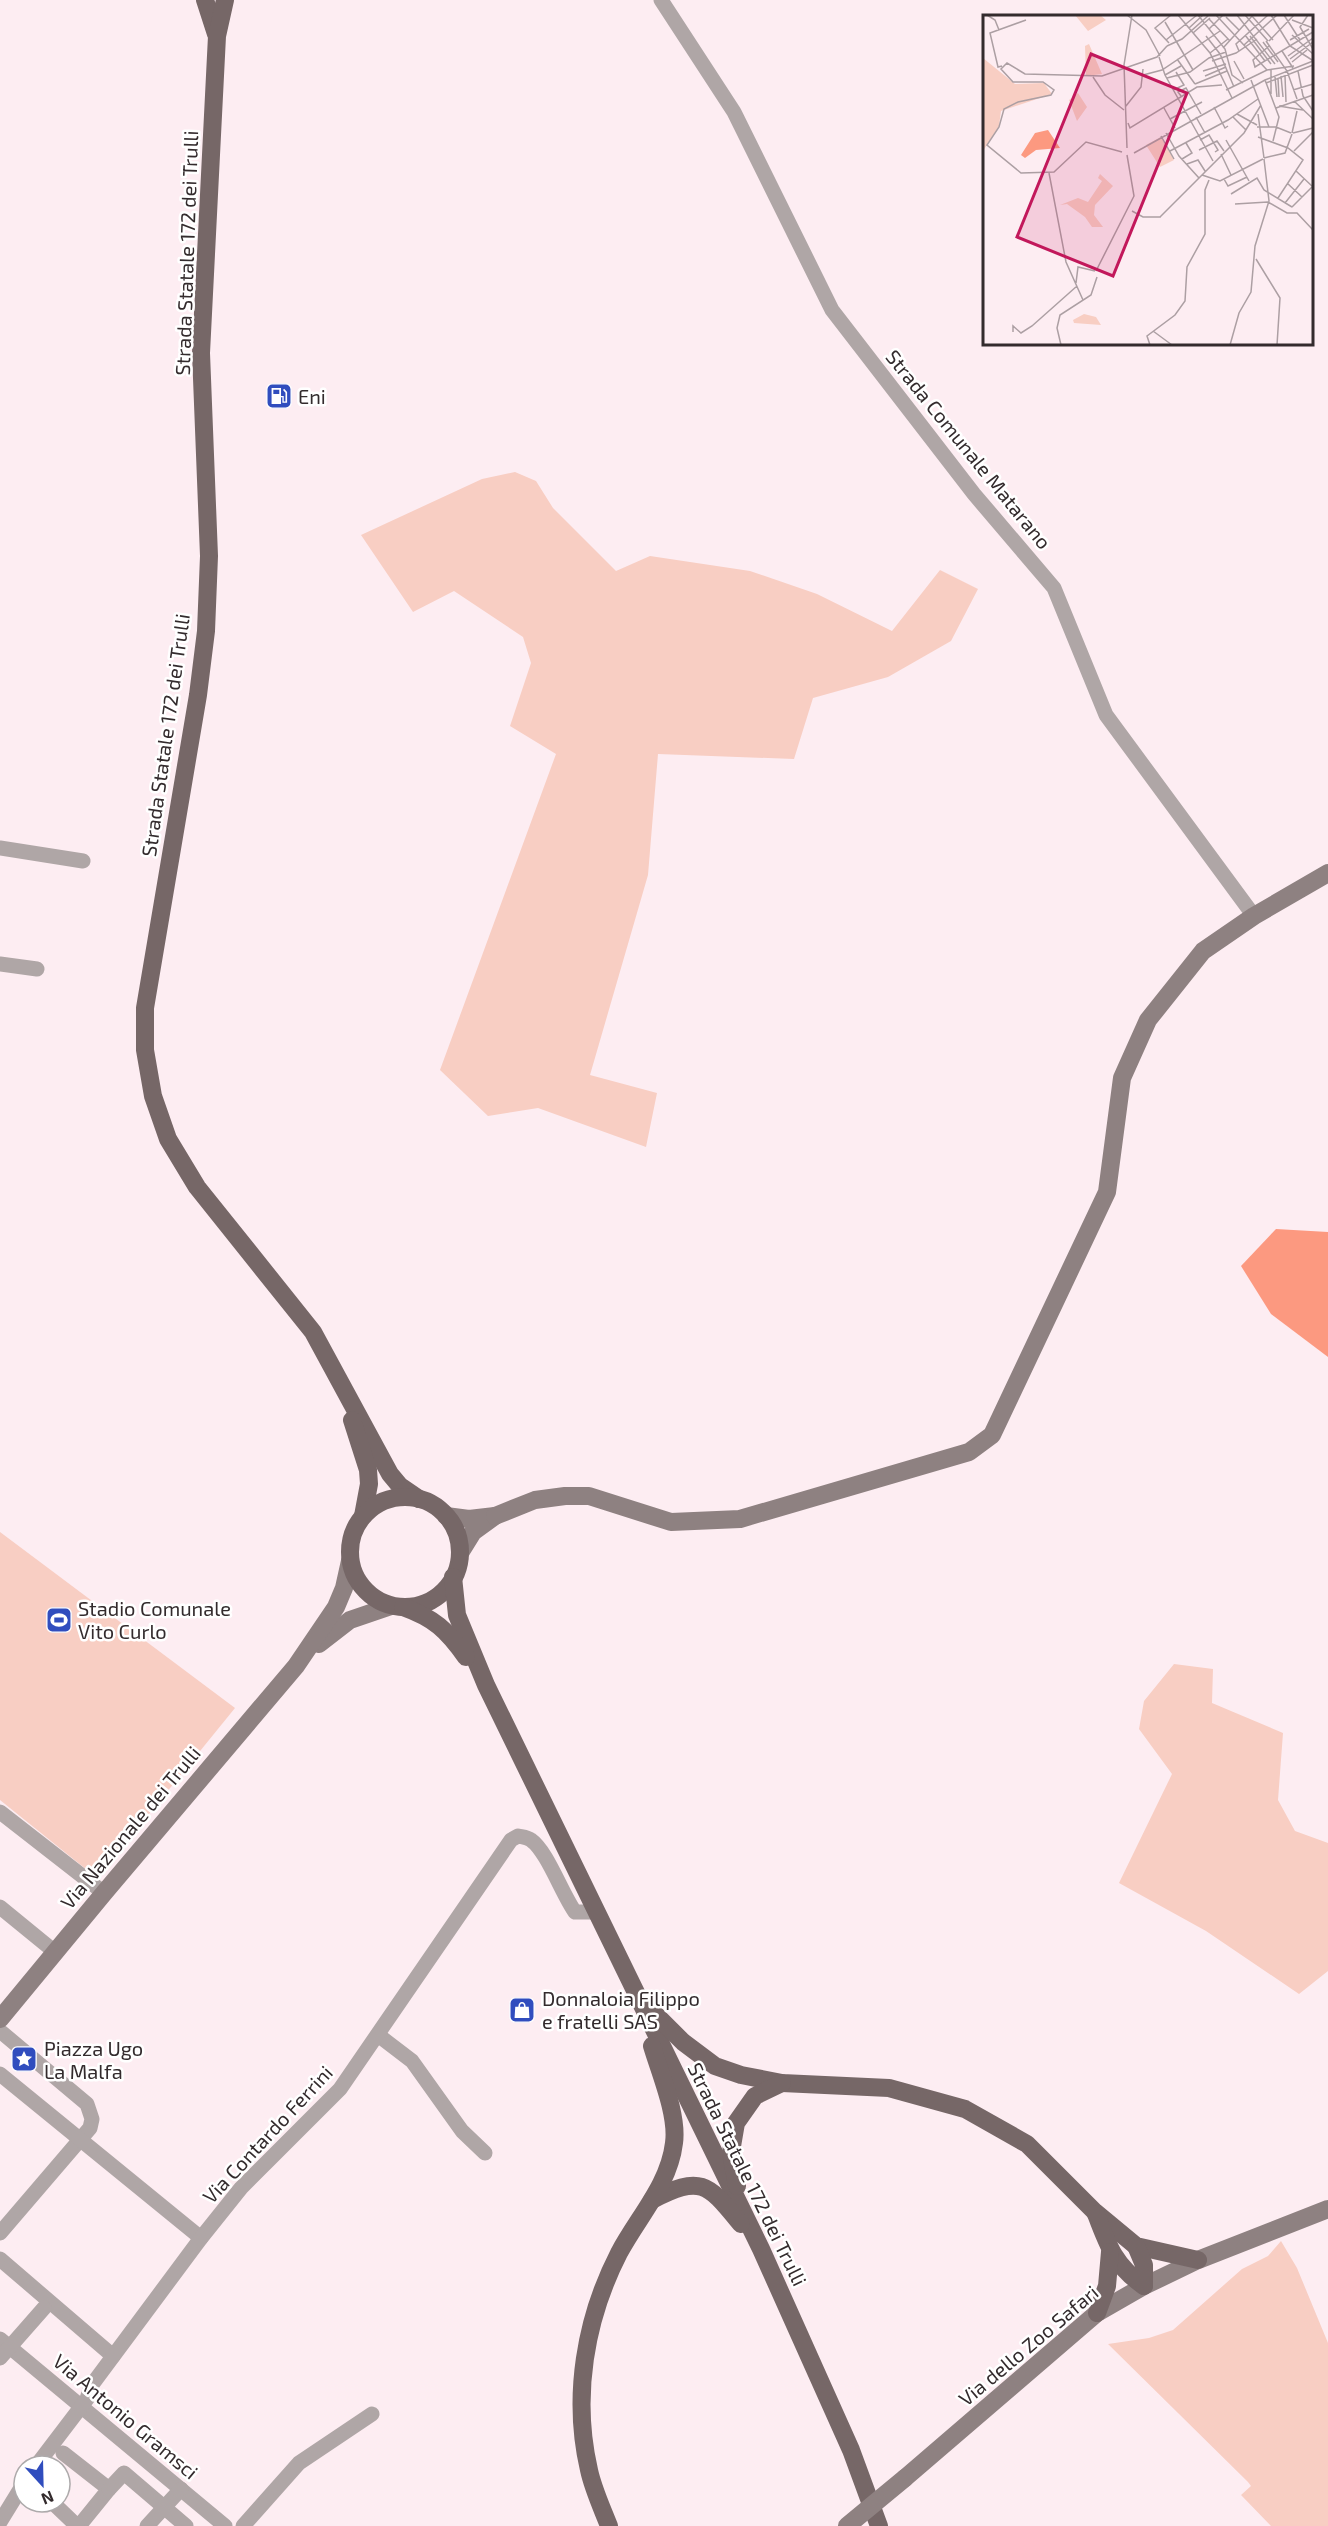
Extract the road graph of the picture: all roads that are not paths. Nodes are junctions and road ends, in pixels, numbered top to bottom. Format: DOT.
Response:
graph roads {
  1 [pos="205,0"];
  2 [pos="225,0"];
  3 [pos="661,0"];
  4 [pos="217,36"];
  5 [pos="0,848"];
  6 [pos="84,861"];
  7 [pos="1328,873"];
  8 [pos="1254,916"];
  9 [pos="0,964"];
  10 [pos="37,969"];
  11 [pos="340,1381"];
  12 [pos="418,1499"];
  13 [pos="363,1516"];
  14 [pos="446,1516"];
  15 [pos="495,1516"];
  16 [pos="460,1553"];
  17 [pos="350,1561"];
  18 [pos="453,1577"];
  19 [pos="397,1606"];
  20 [pos="296,1666"];
  21 [pos="486,1685"];
  22 [pos="0,1812"];
  23 [pos="104,1893"];
  24 [pos="0,1907"];
  25 [pos="595,1912"];
  26 [pos="55,1952"];
  27 [pos="637,1995"];
  28 [pos="0,2019"];
  29 [pos="0,2031"];
  30 [pos="378,2035"];
  31 [pos="0,2074"];
  32 [pos="782,2083"];
  33 [pos="79,2140"];
  34 [pos="485,2152"];
  35 [pos="652,2200"];
  36 [pos="1328,2208"];
  37 [pos="743,2211"];
  38 [pos="1095,2212"];
  39 [pos="3,2225"];
  40 [pos="201,2238"];
  41 [pos="1136,2246"];
  42 [pos="761,2249"];
  43 [pos="1110,2252"];
  44 [pos="0,2259"];
  45 [pos="1198,2260"];
  46 [pos="1143,2286"];
  47 [pos="44,2307"];
  48 [pos="1096,2313"];
  49 [pos="3,2348"];
  50 [pos="113,2356"];
  51 [pos="81,2406"];
  52 [pos="372,2414"];
  53 [pos="63,2453"];
  54 [pos="45,2454"];
  55 [pos="110,2489"];
  56 [pos="181,2489"];
  57 [pos="12,2502"];
  58 [pos="164,2507"];
  59 [pos="65,2514"];
  60 [pos="0,2522"];
  61 [pos="78,2526"];
  62 [pos="147,2526"];
  63 [pos="186,2526"];
  64 [pos="225,2526"];
  65 [pos="243,2526"];
  66 [pos="609,2526"];
  67 [pos="847,2526"];
  68 [pos="879,2526"];
  1 -- 4 [label="main road"];
  2 -- 4 [label="main road"];
  3 -- 8 [label="street, Strada Comunale Matarano"];
  4 -- 11 [label="main road, Strada Statale 172 dei Trulli"];
  5 -- 6 [label="street"];
  7 -- 8 [label="street"];
  8 -- 15 [label="street"];
  9 -- 10 [label="street"];
  11 -- 12 [label="main road, Strada Statale 172 dei Trulli"];
  11 -- 13 [label="main road, Strada Statale 172 dei Trulli"];
  12 -- 13 [label="main road"];
  12 -- 14 [label="main road, Strada Statale 172 dei Trulli"];
  13 -- 17 [label="main road, Strada Statale 172 dei Trulli"];
  14 -- 15 [label="street"];
  14 -- 16 [label="main road"];
  15 -- 16 [label="street"];
  16 -- 18 [label="main road, Strada Statale 172 dei Trulli"];
  17 -- 19 [label="main road, Strada Statale 172 dei Trulli"];
  17 -- 20 [label="street, Via Nazionale dei Trulli"];
  18 -- 19 [label="main road, Strada Statale 172 dei Trulli"];
  18 -- 21 [label="main road, Strada Statale 172 dei Trulli"];
  19 -- 20 [label="street, Via Nazionale dei Trulli"];
  19 -- 21 [label="main road, Strada Statale 172 dei Trulli"];
  20 -- 23 [label="street, Via Nazionale dei Trulli"];
  21 -- 25 [label="main road, Strada Statale 172 dei Trulli"];
  22 -- 23 [label="street"];
  23 -- 26 [label="street, Via Nazionale dei Trulli"];
  24 -- 26 [label="street"];
  25 -- 27 [label="main road, Strada Statale 172 dei Trulli"];
  25 -- 30 [label="street, Via Contardo Ferrini"];
  26 -- 28 [label="street, Via Nazionale dei Trulli"];
  27 -- 32 [label="main road"];
  27 -- 35 [label="main road"];
  27 -- 37 [label="main road, Strada Statale 172 dei Trulli"];
  29 -- 33 [label="street"];
  30 -- 34 [label="street"];
  30 -- 40 [label="street, Via Contardo Ferrini"];
  31 -- 33 [label="street"];
  32 -- 37 [label="main road"];
  32 -- 38 [label="main road"];
  33 -- 39 [label="street"];
  33 -- 40 [label="street"];
  35 -- 42 [label="main road"];
  35 -- 66 [label="main road"];
  36 -- 45 [label="street, Via dello Zoo Safari"];
  37 -- 42 [label="main road, Strada Statale 172 dei Trulli"];
  38 -- 41 [label="main road"];
  38 -- 43 [label="main road"];
  40 -- 50 [label="street, Via Contardo Ferrini"];
  41 -- 45 [label="main road"];
  41 -- 46 [label="main road"];
  42 -- 68 [label="main road, Strada Statale 172 dei Trulli"];
  43 -- 46 [label="main road"];
  43 -- 48 [label="main road"];
  44 -- 50 [label="street"];
  45 -- 46 [label="street, Via dello Zoo Safari"];
  46 -- 48 [label="street, Via dello Zoo Safari"];
  47 -- 49 [label="street"];
  48 -- 67 [label="street, Via dello Zoo Safari, bridge"];
  49 -- 51 [label="street, Via Antonio Gramsci"];
  50 -- 51 [label="street, Via Contardo Ferrini"];
  51 -- 54 [label="street, Via Contardo Ferrini"];
  51 -- 56 [label="street, Via Antonio Gramsci"];
  52 -- 65 [label="street"];
  53 -- 55 [label="street"];
  55 -- 58 [label="street"];
  55 -- 61 [label="street"];
  56 -- 58 [label="street"];
  56 -- 64 [label="street, Via Antonio Gramsci"];
  57 -- 60 [label="street"];
  58 -- 62 [label="street"];
  58 -- 63 [label="street"];
  59 -- 61 [label="street"];
}
